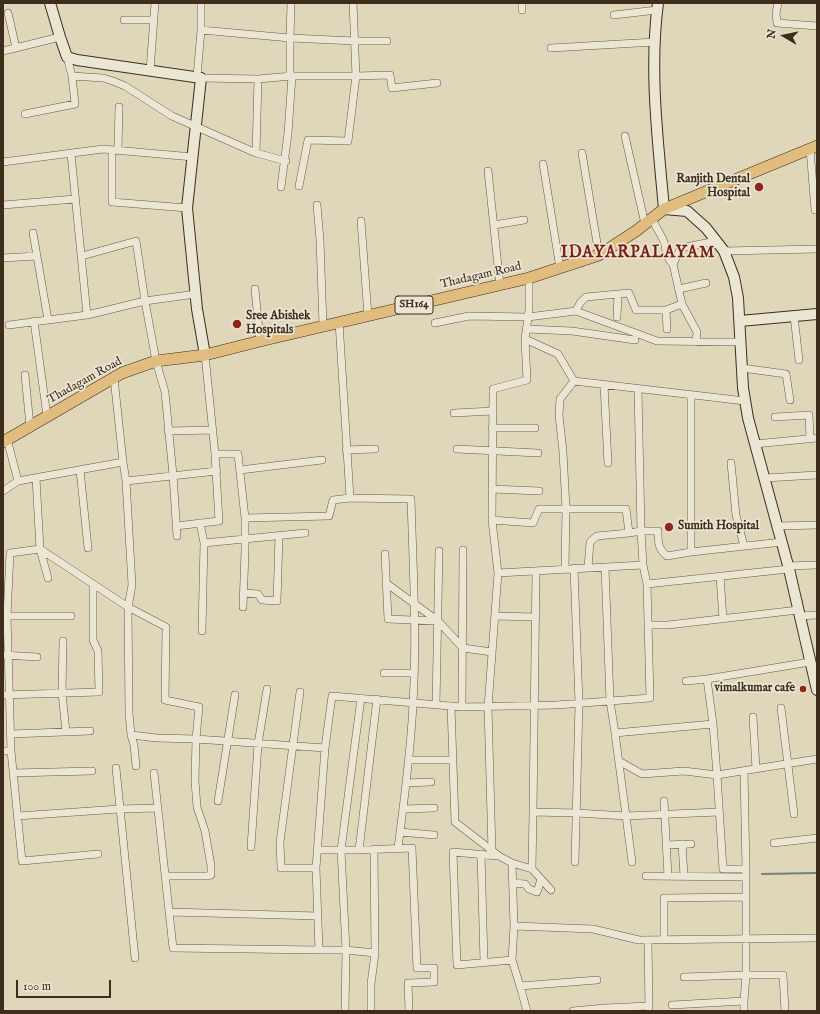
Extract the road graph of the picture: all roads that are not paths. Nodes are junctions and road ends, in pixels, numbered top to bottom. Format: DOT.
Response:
graph roads {
  1 [pos="50,3"];
  2 [pos="155,3"];
  3 [pos="201,3"];
  4 [pos="291,3"];
  5 [pos="353,3"];
  6 [pos="778,3"];
  7 [pos="658,6"];
  8 [pos="8,13"];
  9 [pos="614,15"];
  10 [pos="124,20"];
  11 [pos="154,20"];
  12 [pos="817,26"];
  13 [pos="201,30"];
  14 [pos="60,37"];
  15 [pos="290,38"];
  16 [pos="355,41"];
  17 [pos="387,41"];
  18 [pos="655,42"];
  19 [pos="16,48"];
  20 [pos="551,48"];
  21 [pos="3,50"];
  22 [pos="67,57"];
  23 [pos="150,71"];
  24 [pos="72,76"];
  25 [pos="291,76"];
  26 [pos="356,76"];
  27 [pos="199,78"];
  28 [pos="258,79"];
  29 [pos="437,83"];
  30 [pos="119,107"];
  31 [pos="25,114"];
  32 [pos="196,126"];
  33 [pos="625,136"];
  34 [pos="814,147"];
  35 [pos="115,150"];
  36 [pos="256,153"];
  37 [pos="582,153"];
  38 [pos="71,154"];
  39 [pos="193,157"];
  40 [pos="286,161"];
  41 [pos="3,162"];
  42 [pos="542,164"];
  43 [pos="488,171"];
  44 [pos="299,186"];
  45 [pos="281,187"];
  46 [pos="75,199"];
  47 [pos="3,205"];
  48 [pos="317,205"];
  49 [pos="187,208"];
  50 [pos="664,209"];
  51 [pos="817,210"];
  52 [pos="524,220"];
  53 [pos="361,221"];
  54 [pos="648,222"];
  55 [pos="494,225"];
  56 [pos="33,233"];
  57 [pos="716,241"];
  58 [pos="817,249"];
  59 [pos="724,251"];
  60 [pos="599,255"];
  61 [pos="37,256"];
  62 [pos="82,256"];
  63 [pos="3,258"];
  64 [pos="673,264"];
  65 [pos="560,268"];
  66 [pos="530,278"];
  67 [pos="706,283"];
  68 [pos="500,284"];
  69 [pos="255,289"];
  70 [pos="679,289"];
  71 [pos="196,294"];
  72 [pos="618,294"];
  73 [pos="145,301"];
  74 [pos="682,304"];
  75 [pos="666,310"];
  76 [pos="576,311"];
  77 [pos="817,314"];
  78 [pos="87,315"];
  79 [pos="368,316"];
  80 [pos="794,316"];
  81 [pos="528,317"];
  82 [pos="617,317"];
  83 [pos="48,320"];
  84 [pos="34,321"];
  85 [pos="740,321"];
  86 [pos="339,322"];
  87 [pos="435,323"];
  88 [pos="9,325"];
  89 [pos="323,326"];
  90 [pos="527,328"];
  91 [pos="667,329"];
  92 [pos="525,339"];
  93 [pos="635,340"];
  94 [pos="260,341"];
  95 [pos="696,342"];
  96 [pos="740,342"];
  97 [pos="205,355"];
  98 [pos="799,360"];
  99 [pos="156,361"];
  100 [pos="742,368"];
  101 [pos="25,375"];
  102 [pos="114,378"];
  103 [pos="574,381"];
  104 [pos="604,384"];
  105 [pos="638,388"];
  106 [pos="691,395"];
  107 [pos="790,400"];
  108 [pos="745,401"];
  109 [pos="493,411"];
  110 [pos="454,413"];
  111 [pos="47,416"];
  112 [pos="775,417"];
  113 [pos="30,426"];
  114 [pos="492,428"];
  115 [pos="535,428"];
  116 [pos="213,430"];
  117 [pos="168,431"];
  118 [pos="814,439"];
  119 [pos="5,440"];
  120 [pos="755,444"];
  121 [pos="375,449"];
  122 [pos="457,449"];
  123 [pos="346,450"];
  124 [pos="492,451"];
  125 [pos="538,453"];
  126 [pos="215,454"];
  127 [pos="322,460"];
  128 [pos="123,462"];
  129 [pos="608,463"];
  130 [pos="730,463"];
  131 [pos="80,470"];
  132 [pos="240,470"];
  133 [pos="217,471"];
  134 [pos="173,475"];
  135 [pos="817,475"];
  136 [pos="36,478"];
  137 [pos="765,478"];
  138 [pos="18,481"];
  139 [pos="126,481"];
  140 [pos="492,489"];
  141 [pos="3,491"];
  142 [pos="539,491"];
  143 [pos="350,498"];
  144 [pos="566,509"];
  145 [pos="245,518"];
  146 [pos="492,520"];
  147 [pos="200,523"];
  148 [pos="817,525"];
  149 [pos="176,526"];
  150 [pos="778,526"];
  151 [pos="641,531"];
  152 [pos="305,533"];
  153 [pos="629,533"];
  154 [pos="177,536"];
  155 [pos="279,536"];
  156 [pos="245,540"];
  157 [pos="782,542"];
  158 [pos="204,543"];
  159 [pos="744,546"];
  160 [pos="88,548"];
  161 [pos="40,549"];
  162 [pos="3,550"];
  163 [pos="464,550"];
  164 [pos="439,551"];
  165 [pos="691,552"];
  166 [pos="10,554"];
  167 [pos="386,554"];
  168 [pos="643,565"];
  169 [pos="817,565"];
  170 [pos="605,567"];
  171 [pos="789,567"];
  172 [pos="574,568"];
  173 [pos="588,568"];
  174 [pos="565,569"];
  175 [pos="536,571"];
  176 [pos="498,573"];
  177 [pos="720,576"];
  178 [pos="48,578"];
  179 [pos="6,579"];
  180 [pos="386,583"];
  181 [pos="93,584"];
  182 [pos="647,584"];
  183 [pos="244,593"];
  184 [pos="414,604"];
  185 [pos="128,607"];
  186 [pos="243,607"];
  187 [pos="799,613"];
  188 [pos="817,615"];
  189 [pos="5,616"];
  190 [pos="71,616"];
  191 [pos="495,616"];
  192 [pos="536,617"];
  193 [pos="723,619"];
  194 [pos="414,620"];
  195 [pos="438,621"];
  196 [pos="648,625"];
  197 [pos="202,631"];
  198 [pos="63,641"];
  199 [pos="463,648"];
  200 [pos="492,652"];
  201 [pos="6,655"];
  202 [pos="37,657"];
  203 [pos="813,666"];
  204 [pos="384,673"];
  205 [pos="414,673"];
  206 [pos="707,679"];
  207 [pos="686,681"];
  208 [pos="267,689"];
  209 [pos="817,690"];
  210 [pos="300,692"];
  211 [pos="62,693"];
  212 [pos="6,695"];
  213 [pos="235,696"];
  214 [pos="361,698"];
  215 [pos="377,699"];
  216 [pos="610,701"];
  217 [pos="413,703"];
  218 [pos="579,703"];
  219 [pos="436,705"];
  220 [pos="451,706"];
  221 [pos="488,706"];
  222 [pos="534,706"];
  223 [pos="462,707"];
  224 [pos="781,708"];
  225 [pos="753,716"];
  226 [pos="714,724"];
  227 [pos="90,731"];
  228 [pos="66,732"];
  229 [pos="615,733"];
  230 [pos="10,734"];
  231 [pos="131,735"];
  232 [pos="196,739"];
  233 [pos="228,741"];
  234 [pos="258,744"];
  235 [pos="294,745"];
  236 [pos="325,748"];
  237 [pos="3,751"];
  238 [pos="11,751"];
  239 [pos="817,759"];
  240 [pos="409,760"];
  241 [pos="452,760"];
  242 [pos="619,760"];
  243 [pos="788,764"];
  244 [pos="136,766"];
  245 [pos="116,768"];
  246 [pos="756,769"];
  247 [pos="92,771"];
  248 [pos="744,771"];
  249 [pos="13,773"];
  250 [pos="154,773"];
  251 [pos="717,775"];
  252 [pos="431,782"];
  253 [pos="406,783"];
  254 [pos="218,801"];
  255 [pos="664,801"];
  256 [pos="158,808"];
  257 [pos="434,808"];
  258 [pos="119,809"];
  259 [pos="403,809"];
  260 [pos="533,812"];
  261 [pos="719,812"];
  262 [pos="577,813"];
  263 [pos="665,814"];
  264 [pos="794,814"];
  265 [pos="18,816"];
  266 [pos="626,816"];
  267 [pos="400,832"];
  268 [pos="434,835"];
  269 [pos="817,838"];
  270 [pos="774,843"];
  271 [pos="682,844"];
  272 [pos="691,844"];
  273 [pos="666,845"];
  274 [pos="251,847"];
  275 [pos="398,848"];
  276 [pos="374,849"];
  277 [pos="318,850"];
  278 [pos="341,850"];
  279 [pos="359,850"];
  280 [pos="492,851"];
  281 [pos="98,854"];
  282 [pos="481,854"];
  283 [pos="499,856"];
  284 [pos="575,862"];
  285 [pos="632,862"];
  286 [pos="512,863"];
  287 [pos="316,868"];
  288 [pos="532,869"];
  289 [pos="746,873"];
  290 [pos="166,876"];
  291 [pos="646,876"];
  292 [pos="668,876"];
  293 [pos="684,876"];
  294 [pos="541,879"];
  295 [pos="513,883"];
  296 [pos="551,890"];
  297 [pos="746,897"];
  298 [pos="170,912"];
  299 [pos="318,916"];
  300 [pos="514,926"];
  301 [pos="746,938"];
  302 [pos="817,938"];
  303 [pos="648,940"];
  304 [pos="664,940"];
  305 [pos="319,950"];
  306 [pos="346,950"];
  307 [pos="375,953"];
  308 [pos="135,958"];
  309 [pos="512,960"];
  310 [pos="484,962"];
  311 [pos="746,975"];
  312 [pos="684,978"];
  313 [pos="597,980"];
  314 [pos="520,986"];
  315 [pos="744,1001"];
  316 [pos="672,1005"];
  317 [pos="649,1009"];
  318 [pos="345,1011"];
  319 [pos="371,1011"];
  320 [pos="409,1011"];
  321 [pos="527,1011"];
  322 [pos="573,1011"];
  323 [pos="744,1011"];
  324 [pos="785,1011"];
  1 -- 14 [label="main road"];
  2 -- 11 [label="street"];
  3 -- 13 [label="street"];
  4 -- 15 [label="street"];
  5 -- 16 [label="street"];
  6 -- 12 [label="street"];
  7 -- 9 [label="street"];
  7 -- 18 [label="main road"];
  8 -- 19 [label="street"];
  10 -- 11 [label="street"];
  11 -- 23 [label="street"];
  13 -- 15 [label="street"];
  13 -- 27 [label="street"];
  14 -- 19 [label="street"];
  14 -- 22 [label="main road"];
  15 -- 16 [label="street"];
  15 -- 25 [label="street"];
  16 -- 17 [label="street"];
  16 -- 26 [label="street"];
  18 -- 20 [label="street"];
  18 -- 50 [label="main road"];
  19 -- 21 [label="street"];
  22 -- 23 [label="main road"];
  22 -- 24 [label="street"];
  23 -- 27 [label="main road"];
  24 -- 31 [label="street"];
  24 -- 32 [label="street"];
  25 -- 26 [label="street"];
  25 -- 28 [label="street"];
  25 -- 40 [label="street"];
  26 -- 29 [label="street"];
  26 -- 44 [label="street"];
  27 -- 28 [label="street"];
  27 -- 32 [label="main road"];
  28 -- 36 [label="street"];
  30 -- 35 [label="street"];
  32 -- 36 [label="street"];
  32 -- 39 [label="main road"];
  33 -- 54 [label="street"];
  34 -- 50 [label="main road, Thadagam Road / SH164"];
  34 -- 51 [label="street"];
  35 -- 38 [label="street"];
  35 -- 39 [label="street"];
  35 -- 49 [label="street"];
  36 -- 40 [label="street"];
  37 -- 60 [label="street"];
  38 -- 41 [label="street"];
  38 -- 46 [label="street"];
  39 -- 49 [label="main road"];
  40 -- 45 [label="street"];
  42 -- 65 [label="street"];
  43 -- 55 [label="street"];
  46 -- 47 [label="street"];
  46 -- 62 [label="street"];
  48 -- 89 [label="street"];
  49 -- 71 [label="main road"];
  50 -- 54 [label="main road, Thadagam Road / SH164"];
  50 -- 57 [label="main road"];
  52 -- 55 [label="street"];
  53 -- 79 [label="street"];
  54 -- 60 [label="main road, Thadagam Road / SH164"];
  54 -- 64 [label="street"];
  55 -- 68 [label="street"];
  56 -- 61 [label="street"];
  57 -- 59 [label="main road"];
  57 -- 64 [label="street"];
  58 -- 59 [label="street"];
  59 -- 85 [label="main road"];
  60 -- 65 [label="main road, Thadagam Road / SH164"];
  61 -- 63 [label="street"];
  61 -- 83 [label="street"];
  62 -- 73 [label="street"];
  62 -- 78 [label="street"];
  64 -- 70 [label="street"];
  65 -- 66 [label="main road, Thadagam Road / SH164"];
  66 -- 68 [label="main road, Thadagam Road / SH164"];
  66 -- 81 [label="street"];
  67 -- 70 [label="street"];
  68 -- 79 [label="main road, Thadagam Road / SH164"];
  69 -- 94 [label="street"];
  70 -- 74 [label="street"];
  71 -- 73 [label="street"];
  71 -- 97 [label="main road"];
  72 -- 75 [label="street"];
  72 -- 76 [label="street"];
  72 -- 82 [label="street"];
  73 -- 78 [label="street"];
  73 -- 99 [label="street"];
  74 -- 75 [label="street"];
  74 -- 95 [label="street"];
  75 -- 91 [label="street"];
  76 -- 81 [label="street"];
  76 -- 95 [label="street"];
  77 -- 80 [label="main road"];
  78 -- 83 [label="street"];
  79 -- 86 [label="main road, Thadagam Road / SH164"];
  80 -- 85 [label="main road"];
  80 -- 98 [label="street"];
  81 -- 87 [label="street"];
  81 -- 90 [label="street"];
  83 -- 84 [label="street"];
  84 -- 88 [label="street"];
  84 -- 111 [label="street"];
  85 -- 96 [label="main road"];
  86 -- 89 [label="main road, Thadagam Road / SH164"];
  86 -- 123 [label="street"];
  89 -- 94 [label="main road, Thadagam Road / SH164"];
  90 -- 92 [label="street"];
  90 -- 93 [label="street"];
  92 -- 103 [label="street"];
  92 -- 109 [label="street"];
  94 -- 97 [label="main road, Thadagam Road / SH164"];
  95 -- 96 [label="street"];
  96 -- 100 [label="main road"];
  97 -- 99 [label="main road, Thadagam Road / SH164"];
  97 -- 116 [label="street"];
  99 -- 102 [label="main road, Thadagam Road / SH164"];
  99 -- 117 [label="street"];
  100 -- 107 [label="street"];
  100 -- 108 [label="main road"];
  101 -- 113 [label="street"];
  102 -- 111 [label="main road, Thadagam Road / SH164"];
  102 -- 128 [label="street"];
  103 -- 104 [label="street"];
  103 -- 144 [label="street"];
  104 -- 105 [label="street"];
  104 -- 129 [label="street"];
  105 -- 106 [label="street"];
  105 -- 151 [label="street"];
  106 -- 108 [label="street"];
  106 -- 165 [label="street"];
  108 -- 120 [label="main road"];
  109 -- 110 [label="street"];
  109 -- 114 [label="street"];
  111 -- 113 [label="main road, Thadagam Road / SH164"];
  112 -- 118 [label="street"];
  113 -- 119 [label="main road, Thadagam Road / SH164"];
  114 -- 115 [label="street"];
  114 -- 124 [label="street"];
  116 -- 117 [label="street"];
  116 -- 126 [label="street"];
  117 -- 134 [label="street"];
  118 -- 120 [label="street"];
  119 -- 138 [label="street"];
  120 -- 137 [label="main road"];
  121 -- 123 [label="street"];
  122 -- 124 [label="street"];
  123 -- 143 [label="street"];
  124 -- 125 [label="street"];
  124 -- 140 [label="street"];
  126 -- 132 [label="street"];
  126 -- 133 [label="street"];
  127 -- 132 [label="street"];
  128 -- 131 [label="street"];
  128 -- 139 [label="street"];
  130 -- 159 [label="street"];
  131 -- 136 [label="street"];
  131 -- 160 [label="street"];
  132 -- 145 [label="street"];
  133 -- 134 [label="street"];
  133 -- 147 [label="street"];
  134 -- 139 [label="street"];
  134 -- 149 [label="street"];
  135 -- 137 [label="street"];
  136 -- 138 [label="street"];
  136 -- 161 [label="street"];
  137 -- 150 [label="main road"];
  138 -- 141 [label="street"];
  139 -- 185 [label="street"];
  140 -- 142 [label="street"];
  140 -- 146 [label="street"];
  143 -- 145 [label="street"];
  143 -- 184 [label="street"];
  144 -- 146 [label="street"];
  144 -- 153 [label="street"];
  144 -- 174 [label="street"];
  145 -- 156 [label="street"];
  146 -- 176 [label="street"];
  147 -- 149 [label="street"];
  147 -- 158 [label="street"];
  148 -- 150 [label="street"];
  149 -- 154 [label="street"];
  150 -- 157 [label="main road"];
  151 -- 153 [label="street"];
  151 -- 165 [label="street"];
  151 -- 168 [label="street"];
  152 -- 155 [label="street"];
  153 -- 173 [label="street"];
  155 -- 156 [label="street"];
  155 -- 183 [label="street"];
  156 -- 158 [label="street"];
  156 -- 183 [label="street"];
  157 -- 159 [label="street"];
  157 -- 171 [label="main road"];
  158 -- 197 [label="street"];
  159 -- 165 [label="street"];
  161 -- 166 [label="street"];
  161 -- 178 [label="street"];
  161 -- 181 [label="street"];
  162 -- 166 [label="street"];
  163 -- 199 [label="street"];
  164 -- 195 [label="street"];
  166 -- 179 [label="street"];
  167 -- 180 [label="street"];
  168 -- 170 [label="street"];
  168 -- 182 [label="street"];
  169 -- 171 [label="street"];
  170 -- 173 [label="street"];
  170 -- 216 [label="street"];
  171 -- 177 [label="street"];
  171 -- 187 [label="main road"];
  172 -- 173 [label="street"];
  172 -- 174 [label="street"];
  172 -- 218 [label="street"];
  174 -- 175 [label="street"];
  175 -- 176 [label="street"];
  175 -- 192 [label="street"];
  176 -- 191 [label="street"];
  177 -- 182 [label="street"];
  177 -- 193 [label="street"];
  179 -- 189 [label="street"];
  180 -- 184 [label="street"];
  180 -- 194 [label="street"];
  181 -- 185 [label="street"];
  181 -- 211 [label="street"];
  182 -- 196 [label="street"];
  183 -- 186 [label="street"];
  184 -- 194 [label="street"];
  184 -- 195 [label="street"];
  185 -- 231 [label="street"];
  185 -- 232 [label="street"];
  187 -- 188 [label="street"];
  187 -- 193 [label="street"];
  187 -- 203 [label="main road"];
  189 -- 190 [label="street"];
  189 -- 201 [label="street"];
  191 -- 192 [label="street"];
  191 -- 200 [label="street"];
  192 -- 222 [label="street"];
  193 -- 196 [label="street"];
  194 -- 195 [label="street"];
  194 -- 205 [label="street"];
  195 -- 199 [label="street"];
  195 -- 219 [label="street"];
  196 -- 216 [label="street"];
  198 -- 211 [label="street"];
  199 -- 200 [label="street"];
  199 -- 223 [label="street"];
  200 -- 221 [label="street"];
  201 -- 202 [label="street"];
  201 -- 212 [label="street"];
  203 -- 206 [label="street"];
  203 -- 209 [label="main road"];
  204 -- 205 [label="street"];
  205 -- 217 [label="street"];
  206 -- 207 [label="street"];
  206 -- 226 [label="street"];
  208 -- 234 [label="street"];
  210 -- 235 [label="street"];
  211 -- 212 [label="street"];
  211 -- 228 [label="street"];
  212 -- 230 [label="street"];
  213 -- 233 [label="street"];
  214 -- 215 [label="street"];
  214 -- 236 [label="street"];
  214 -- 278 [label="street"];
  215 -- 217 [label="street"];
  215 -- 279 [label="street"];
  216 -- 218 [label="street"];
  216 -- 229 [label="street"];
  217 -- 219 [label="street"];
  217 -- 240 [label="street"];
  218 -- 222 [label="street"];
  218 -- 262 [label="street"];
  219 -- 220 [label="street"];
  220 -- 223 [label="street"];
  220 -- 241 [label="street"];
  221 -- 222 [label="street"];
  221 -- 223 [label="street"];
  221 -- 280 [label="street"];
  222 -- 260 [label="street"];
  224 -- 243 [label="street"];
  225 -- 246 [label="street"];
  226 -- 229 [label="street"];
  226 -- 251 [label="street"];
  227 -- 228 [label="street"];
  228 -- 230 [label="street"];
  229 -- 242 [label="street"];
  230 -- 238 [label="street"];
  231 -- 232 [label="street"];
  231 -- 244 [label="street"];
  232 -- 233 [label="street"];
  232 -- 290 [label="street"];
  233 -- 234 [label="street"];
  233 -- 254 [label="street"];
  234 -- 235 [label="street"];
  234 -- 274 [label="street"];
  235 -- 236 [label="street"];
  235 -- 287 [label="street"];
  236 -- 277 [label="street"];
  237 -- 238 [label="street"];
  238 -- 249 [label="street"];
  239 -- 243 [label="street"];
  240 -- 241 [label="street"];
  240 -- 253 [label="street"];
  241 -- 280 [label="street"];
  242 -- 251 [label="street"];
  242 -- 266 [label="street"];
  243 -- 246 [label="street"];
  243 -- 264 [label="street"];
  245 -- 258 [label="street"];
  246 -- 248 [label="street"];
  247 -- 249 [label="street"];
  248 -- 251 [label="street"];
  248 -- 289 [label="street"];
  249 -- 265 [label="street"];
  250 -- 256 [label="street"];
  251 -- 261 [label="street"];
  252 -- 253 [label="street"];
  253 -- 259 [label="street"];
  255 -- 263 [label="street"];
  256 -- 258 [label="street"];
  256 -- 290 [label="street"];
  257 -- 259 [label="street"];
  258 -- 265 [label="street"];
  258 -- 308 [label="street"];
  259 -- 267 [label="street"];
  260 -- 262 [label="street"];
  260 -- 288 [label="street"];
  261 -- 263 [label="street"];
  261 -- 289 [label="street"];
  262 -- 266 [label="street"];
  262 -- 284 [label="street"];
  263 -- 266 [label="street"];
  263 -- 273 [label="street"];
  265 -- 281 [label="street"];
  266 -- 285 [label="street"];
  267 -- 268 [label="street"];
  267 -- 275 [label="street"];
  269 -- 270 [label="street"];
  271 -- 272 [label="street"];
  271 -- 273 [label="street"];
  271 -- 293 [label="street"];
  273 -- 292 [label="street"];
  275 -- 276 [label="street"];
  275 -- 320 [label="street"];
  276 -- 279 [label="street"];
  276 -- 307 [label="street"];
  277 -- 278 [label="street"];
  277 -- 287 [label="street"];
  278 -- 279 [label="street"];
  278 -- 306 [label="street"];
  280 -- 283 [label="street"];
  282 -- 283 [label="street"];
  282 -- 310 [label="street"];
  282 -- 310 [label="street"];
  283 -- 286 [label="street"];
  286 -- 288 [label="street"];
  286 -- 295 [label="street"];
  287 -- 299 [label="street"];
  288 -- 294 [label="street"];
  289 -- 293 [label="street"];
  289 -- 297 [label="street"];
  290 -- 298 [label="street"];
  291 -- 292 [label="street"];
  292 -- 293 [label="street"];
  294 -- 295 [label="street"];
  294 -- 296 [label="street"];
  295 -- 300 [label="street"];
  297 -- 301 [label="street"];
  297 -- 304 [label="street"];
  298 -- 299 [label="street"];
  298 -- 305 [label="street"];
  299 -- 305 [label="street"];
  300 -- 303 [label="street"];
  300 -- 309 [label="street"];
  301 -- 302 [label="street"];
  301 -- 304 [label="street"];
  301 -- 311 [label="street"];
  303 -- 304 [label="street"];
  303 -- 317 [label="street"];
  305 -- 306 [label="street"];
  306 -- 307 [label="street"];
  306 -- 318 [label="street"];
  307 -- 319 [label="street"];
  309 -- 310 [label="street"];
  309 -- 314 [label="street"];
  311 -- 312 [label="street"];
  311 -- 315 [label="street"];
  311 -- 324 [label="street"];
  313 -- 314 [label="street"];
  314 -- 321 [label="street"];
  315 -- 316 [label="street"];
  315 -- 323 [label="street"];
  317 -- 322 [label="street"];
}
